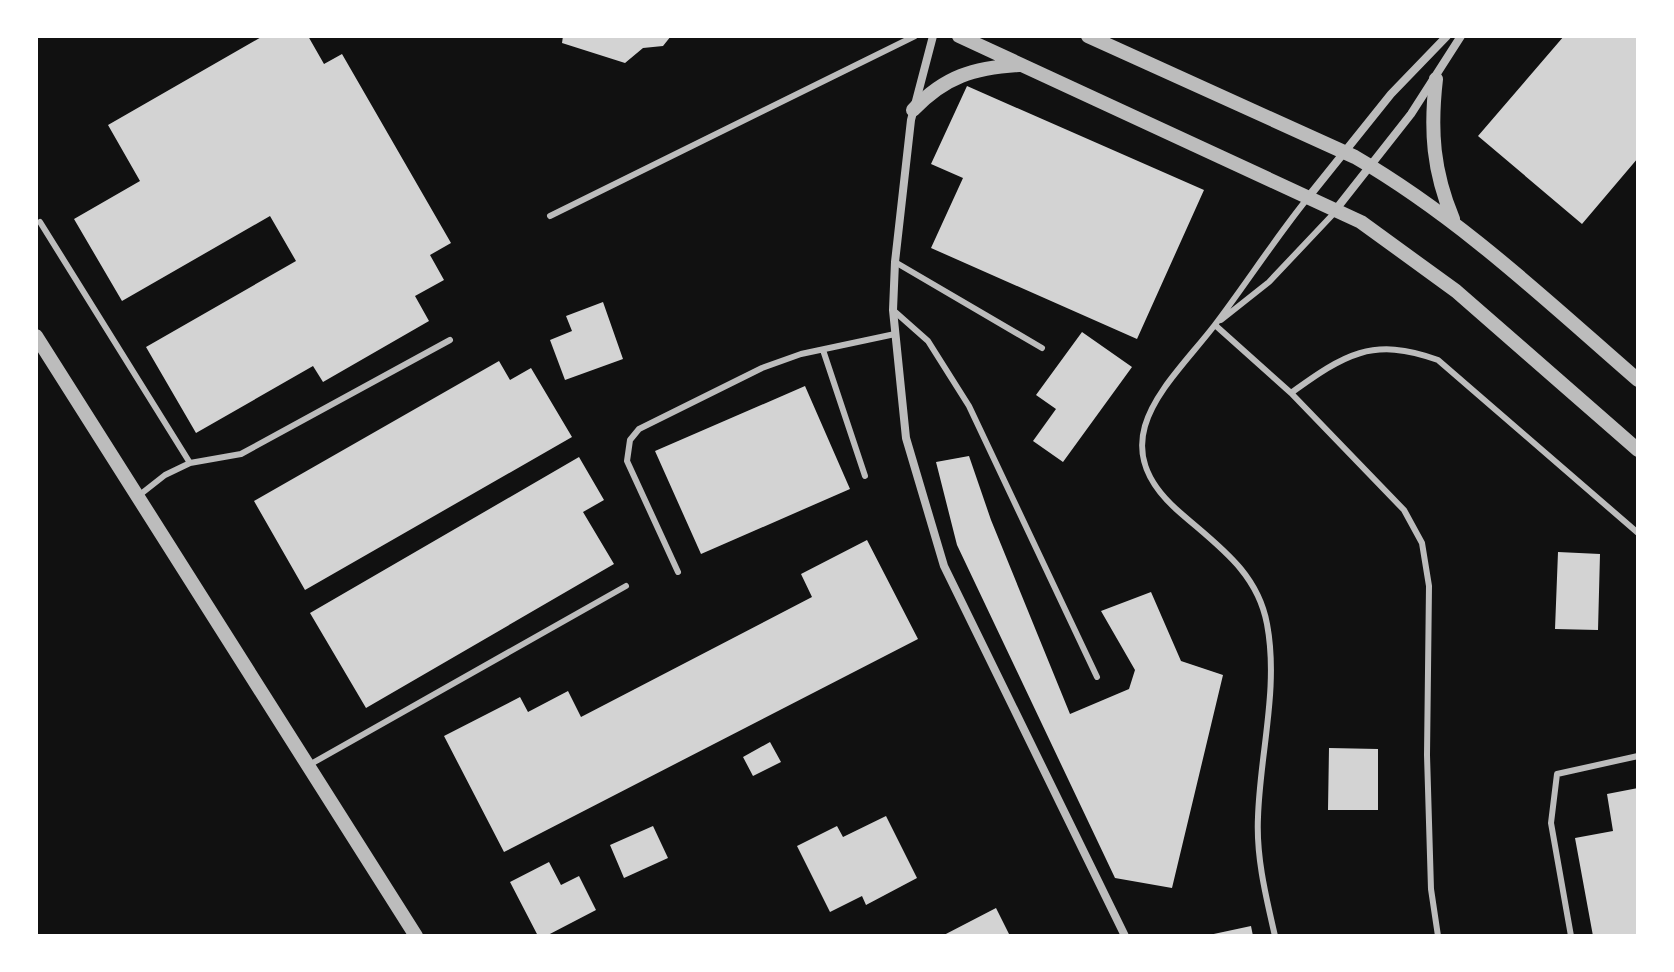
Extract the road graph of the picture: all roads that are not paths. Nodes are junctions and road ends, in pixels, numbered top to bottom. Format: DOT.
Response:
graph roads {
  1 [pos="915,36"];
  2 [pos="933,36"];
  3 [pos="959,36"];
  4 [pos="1088,36"];
  5 [pos="1447,36"];
  6 [pos="1461,36"];
  7 [pos="1023,65"];
  8 [pos="1436,79"];
  9 [pos="913,110"];
  10 [pos="1345,153"];
  11 [pos="1372,167"];
  12 [pos="1310,195"];
  13 [pos="1337,208"];
  14 [pos="550,216"];
  15 [pos="40,222"];
  16 [pos="1455,223"];
  17 [pos="895,262"];
  18 [pos="893,310"];
  19 [pos="1215,325"];
  20 [pos="895,334"];
  21 [pos="36,336"];
  22 [pos="450,340"];
  23 [pos="1042,348"];
  24 [pos="823,350"];
  25 [pos="1638,380"];
  26 [pos="1291,393"];
  27 [pos="1638,450"];
  28 [pos="190,463"];
  29 [pos="865,476"];
  30 [pos="137,497"];
  31 [pos="1638,533"];
  32 [pos="678,572"];
  33 [pos="626,586"];
  34 [pos="1097,677"];
  35 [pos="1638,756"];
  36 [pos="308,766"];
  37 [pos="416,936"];
  38 [pos="1125,936"];
  39 [pos="1275,936"];
  40 [pos="1438,936"];
  41 [pos="1571,936"];
  1 -- 14 [label="lane"];
  2 -- 9 [label="street"];
  3 -- 7 [label="street"];
  4 -- 10 [label="street"];
  5 -- 10 [label="street"];
  6 -- 8 [label="street"];
  7 -- 9 [label="street"];
  7 -- 12 [label="street"];
  8 -- 11 [label="street"];
  8 -- 16 [label="street"];
  9 -- 17 [label="street"];
  10 -- 11 [label="street"];
  10 -- 12 [label="street"];
  11 -- 13 [label="street"];
  11 -- 16 [label="street"];
  12 -- 13 [label="street"];
  12 -- 19 [label="lane"];
  13 -- 19 [label="lane"];
  13 -- 27 [label="street"];
  15 -- 28 [label="lane"];
  16 -- 25 [label="street"];
  17 -- 18 [label="street"];
  17 -- 23 [label="lane"];
  18 -- 20 [label="street"];
  18 -- 34 [label="lane"];
  19 -- 26 [label="lane"];
  19 -- 39 [label="lane"];
  20 -- 24 [label="lane"];
  20 -- 38 [label="street"];
  21 -- 30 [label="street"];
  22 -- 28 [label="lane"];
  24 -- 29 [label="lane"];
  24 -- 32 [label="lane"];
  26 -- 31 [label="lane"];
  26 -- 40 [label="lane"];
  28 -- 30 [label="lane"];
  30 -- 36 [label="street"];
  33 -- 36 [label="lane"];
  35 -- 41 [label="lane"];
  36 -- 37 [label="street"];
}
